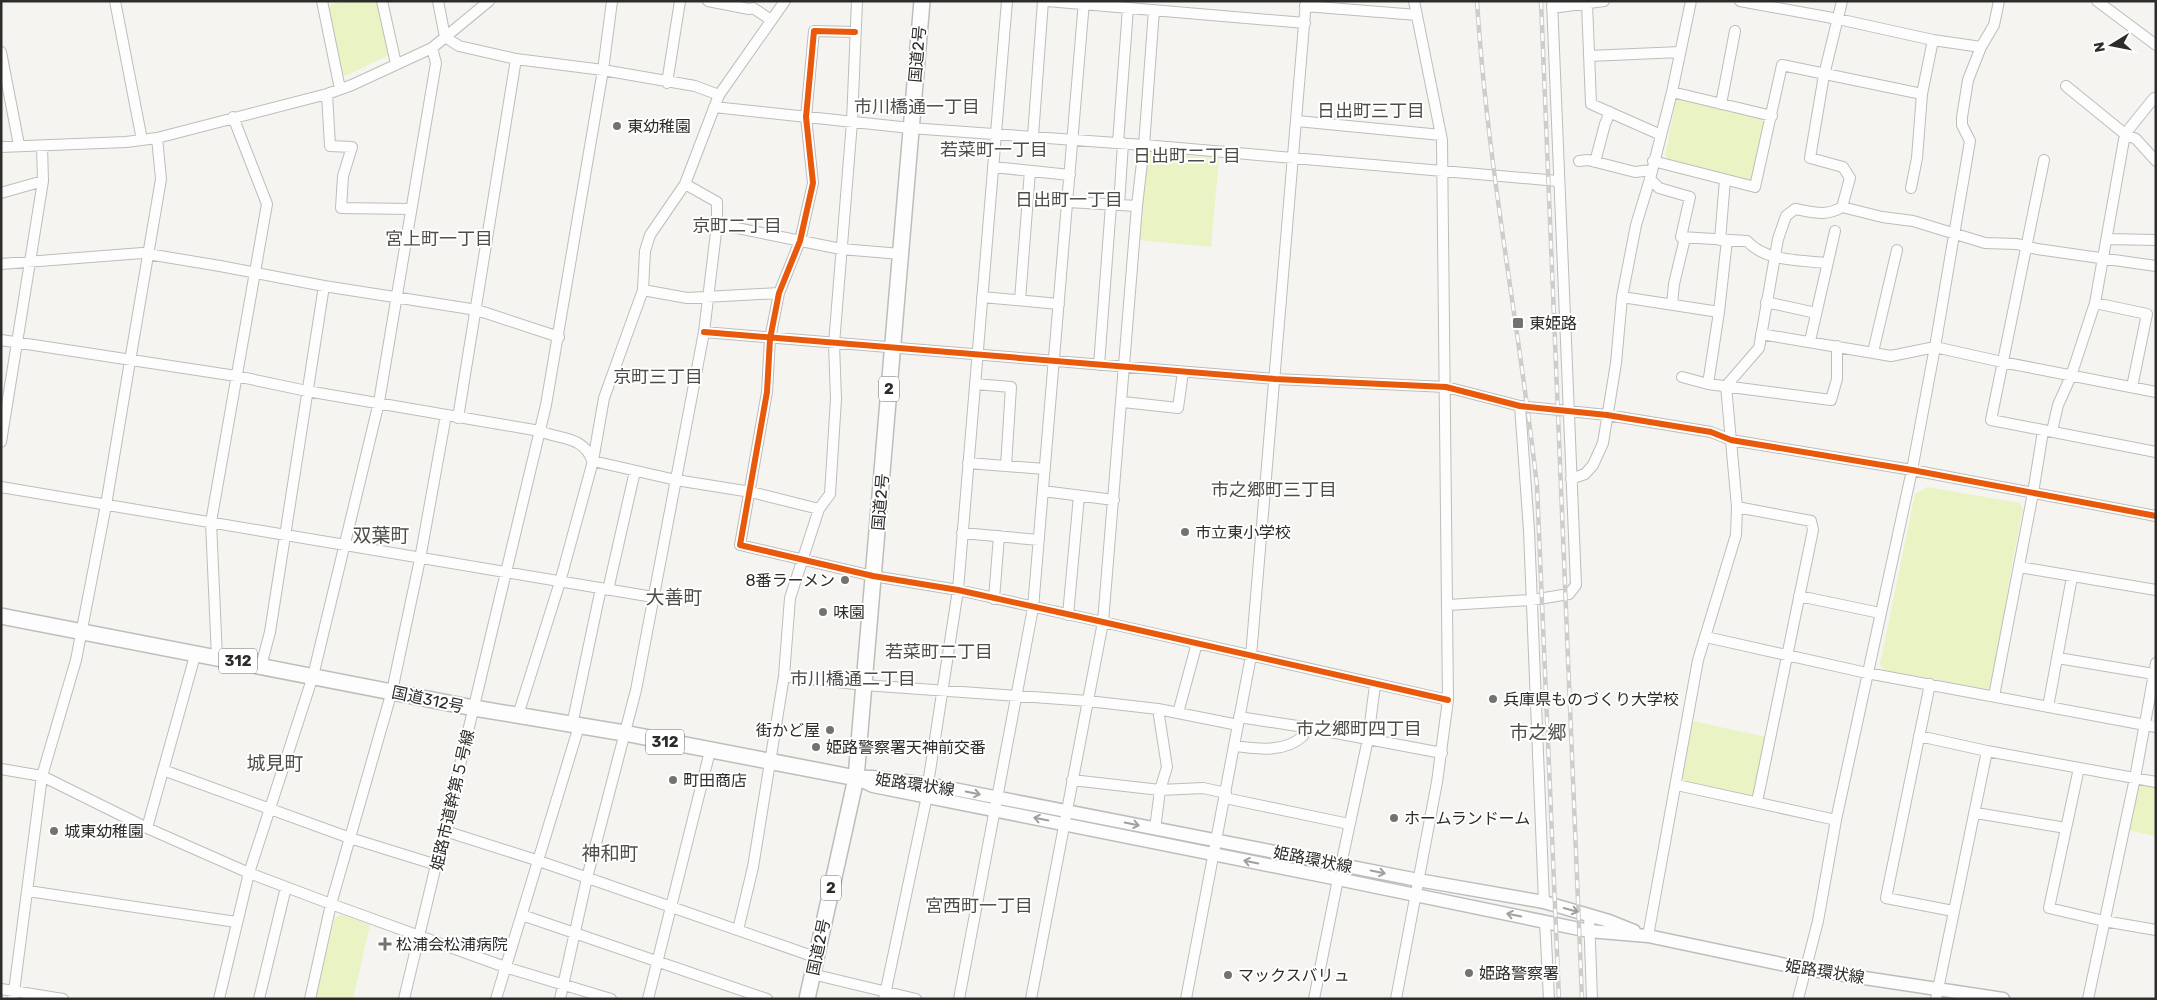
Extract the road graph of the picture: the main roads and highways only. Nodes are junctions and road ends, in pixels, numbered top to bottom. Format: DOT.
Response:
graph roads {
  1 [pos="922,1"];
  2 [pos="1,616"];
  3 [pos="856,778"];
  4 [pos="1065,817"];
  5 [pos="1648,936"];
  6 [pos="1937,994"];
  7 [pos="807,999"];
  8 [pos="2003,999"];
  1 -- 3 [label="highway, 国道2号 / 2"];
  2 -- 3 [label="highway, 国道312号 / 312"];
  3 -- 4 [label="main road, 姫路環状線"];
  3 -- 7 [label="highway, 国道2号 / 2"];
  5 -- 4 [label="main road, 姫路環状線, one-way"];
  4 -- 5 [label="main road, 姫路環状線, one-way"];
  5 -- 6 [label="main road, 姫路環状線"];
  6 -- 8 [label="main road, 姫路環状線"];
}
